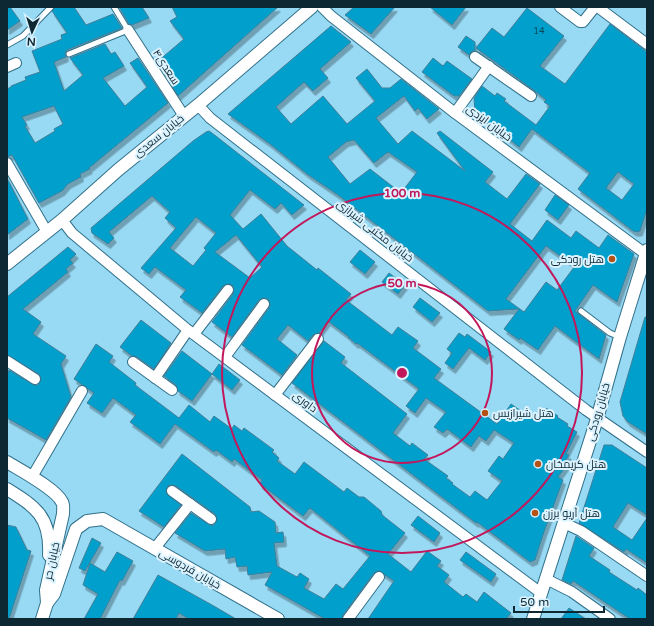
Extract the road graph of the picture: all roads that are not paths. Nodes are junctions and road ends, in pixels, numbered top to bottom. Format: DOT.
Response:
graph roads {
  1 [pos="51,7"];
  2 [pos="114,7"];
  3 [pos="312,7"];
  4 [pos="322,7"];
  5 [pos="560,7"];
  6 [pos="128,30"];
  7 [pos="647,44"];
  8 [pos="7,45"];
  9 [pos="69,54"];
  10 [pos="475,57"];
  11 [pos="488,66"];
  12 [pos="531,96"];
  13 [pos="198,105"];
  14 [pos="455,113"];
  15 [pos="184,116"];
  16 [pos="7,163"];
  17 [pos="62,220"];
  18 [pos="47,232"];
  19 [pos="647,253"];
  20 [pos="7,264"];
  21 [pos="228,290"];
  22 [pos="264,304"];
  23 [pos="581,311"];
  24 [pos="191,332"];
  25 [pos="620,337"];
  26 [pos="318,339"];
  27 [pos="225,357"];
  28 [pos="7,361"];
  29 [pos="133,362"];
  30 [pos="155,378"];
  31 [pos="35,379"];
  32 [pos="172,390"];
  33 [pos="82,391"];
  34 [pos="275,395"];
  35 [pos="597,419"];
  36 [pos="647,452"];
  37 [pos="7,462"];
  38 [pos="32,477"];
  39 [pos="7,489"];
  40 [pos="172,491"];
  41 [pos="190,504"];
  42 [pos="211,519"];
  43 [pos="564,522"];
  44 [pos="155,548"];
  45 [pos="647,576"];
  46 [pos="379,577"];
  47 [pos="546,579"];
  48 [pos="46,590"];
  49 [pos="541,593"];
  50 [pos="47,603"];
  51 [pos="42,619"];
  52 [pos="278,619"];
  53 [pos="348,619"];
  54 [pos="533,619"];
  55 [pos="610,619"];
  1 -- 8 [label="lane"];
  2 -- 6 [label="lane"];
  3 -- 13 [label="street, خیابان سعدی"];
  4 -- 14 [label="street, خیابان ایزدی"];
  5 -- 7 [label="street"];
  6 -- 9 [label="lane"];
  6 -- 15 [label="street, سعدی۴"];
  10 -- 11 [label="street"];
  11 -- 12 [label="street"];
  11 -- 14 [label="street"];
  13 -- 15 [label="street, خیابان سعدی"];
  13 -- 35 [label="street, خیابان مکتبی شیرازی"];
  14 -- 19 [label="street, خیابان ایزدی"];
  15 -- 17 [label="street, خیابان سعدی"];
  16 -- 18 [label="street"];
  17 -- 18 [label="street, خیابان سعدی"];
  17 -- 24 [label="street, داوری"];
  18 -- 20 [label="street, خیابان سعدی"];
  19 -- 25 [label="street, خیابان رودکی"];
  21 -- 24 [label="street"];
  22 -- 27 [label="street"];
  23 -- 25 [label="lane"];
  24 -- 27 [label="street, داوری"];
  24 -- 30 [label="street"];
  25 -- 35 [label="street, خیابان رودکی"];
  26 -- 34 [label="street"];
  27 -- 34 [label="street, داوری"];
  28 -- 31 [label="street"];
  29 -- 30 [label="street"];
  30 -- 32 [label="street"];
  33 -- 38 [label="street"];
  34 -- 49 [label="street, داوری"];
  35 -- 36 [label="street, خیابان مکتبی شیرازی"];
  35 -- 43 [label="street, خیابان رودکی"];
  37 -- 38 [label="street"];
  38 -- 48 [label="street, خیابان حر"];
  39 -- 48 [label="street"];
  40 -- 41 [label="street"];
  41 -- 42 [label="street"];
  41 -- 44 [label="street"];
  43 -- 45 [label="street"];
  43 -- 47 [label="street, خیابان رودکی"];
  44 -- 50 [label="street, خیابان فردوسی"];
  44 -- 52 [label="street, خیابان فردوسی"];
  46 -- 53 [label="street"];
  47 -- 49 [label="street, خیابان رودکی"];
  47 -- 55 [label="street"];
  48 -- 50 [label="street, خیابان حر"];
  49 -- 54 [label="street, خیابان رودکی"];
  50 -- 51 [label="street, خیابان حر"];
}
